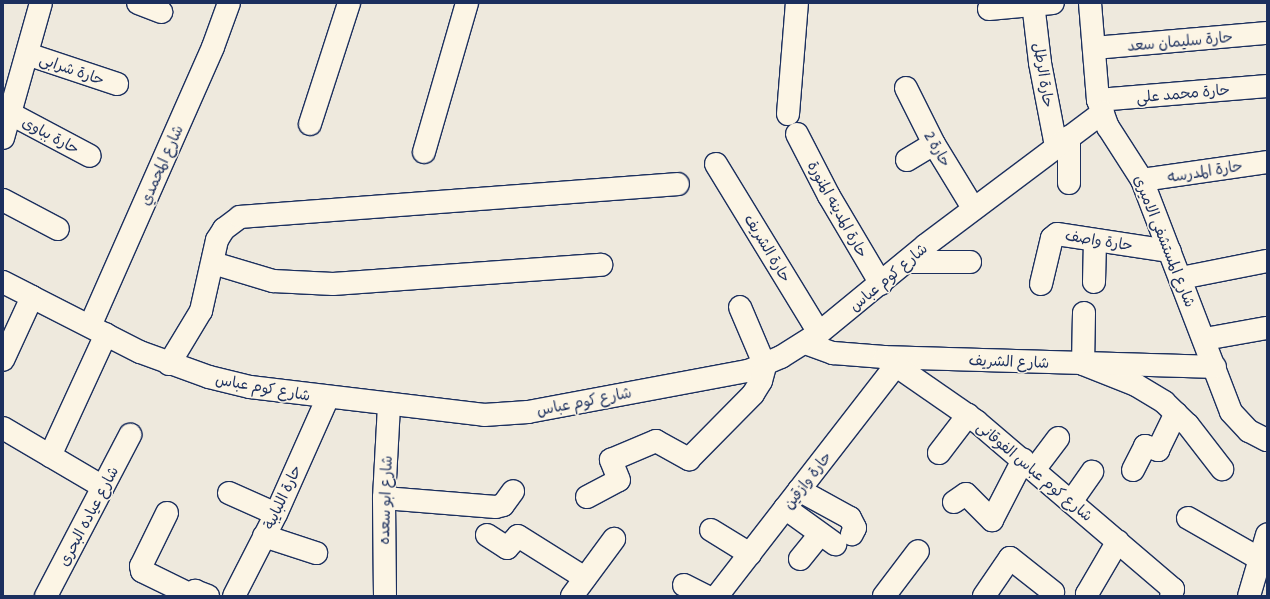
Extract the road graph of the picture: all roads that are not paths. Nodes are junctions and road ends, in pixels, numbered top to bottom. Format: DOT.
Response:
graph roads {
  1 [pos="41,3"];
  2 [pos="138,3"];
  3 [pos="229,3"];
  4 [pos="349,3"];
  5 [pos="468,3"];
  6 [pos="797,3"];
  7 [pos="1090,3"];
  8 [pos="1040,4"];
  9 [pos="988,9"];
  10 [pos="161,12"];
  11 [pos="1267,33"];
  12 [pos="1094,48"];
  13 [pos="27,54"];
  14 [pos="117,84"];
  15 [pos="1267,86"];
  16 [pos="906,88"];
  17 [pos="1100,106"];
  18 [pos="9,110"];
  19 [pos="788,114"];
  20 [pos="310,124"];
  21 [pos="797,134"];
  22 [pos="3,138"];
  23 [pos="1062,142"];
  24 [pos="934,144"];
  25 [pos="424,152"];
  26 [pos="90,156"];
  27 [pos="907,160"];
  28 [pos="1267,162"];
  29 [pos="716,164"];
  30 [pos="1142,180"];
  31 [pos="1069,183"];
  32 [pos="678,184"];
  33 [pos="3,200"];
  34 [pos="973,208"];
  35 [pos="58,229"];
  36 [pos="1095,240"];
  37 [pos="1170,251"];
  38 [pos="1267,261"];
  39 [pos="906,262"];
  40 [pos="970,262"];
  41 [pos="213,263"];
  42 [pos="601,265"];
  43 [pos="1181,278"];
  44 [pos="3,282"];
  45 [pos="1094,282"];
  46 [pos="881,284"];
  47 [pos="1041,284"];
  48 [pos="32,297"];
  49 [pos="740,307"];
  50 [pos="1084,313"];
  51 [pos="1267,328"];
  52 [pos="98,330"];
  53 [pos="812,338"];
  54 [pos="1205,339"];
  55 [pos="4,355"];
  56 [pos="890,361"];
  57 [pos="169,364"];
  58 [pos="1083,364"];
  59 [pos="765,366"];
  60 [pos="1215,367"];
  61 [pos="328,397"];
  62 [pos="389,405"];
  63 [pos="1176,413"];
  64 [pos="968,415"];
  65 [pos="3,428"];
  66 [pos="130,435"];
  67 [pos="1058,438"];
  68 [pos="1267,440"];
  69 [pos="940,453"];
  70 [pos="50,456"];
  71 [pos="1028,465"];
  72 [pos="1222,469"];
  73 [pos="1132,470"];
  74 [pos="1092,472"];
  75 [pos="103,488"];
  76 [pos="799,490"];
  77 [pos="513,491"];
  78 [pos="229,493"];
  79 [pos="587,497"];
  80 [pos="384,498"];
  81 [pos="954,502"];
  82 [pos="1071,502"];
  83 [pos="785,508"];
  84 [pos="167,513"];
  85 [pos="276,514"];
  86 [pos="1188,518"];
  87 [pos="711,530"];
  88 [pos="487,535"];
  89 [pos="1267,535"];
  90 [pos="264,536"];
  91 [pos="836,538"];
  92 [pos="614,539"];
  93 [pos="1118,542"];
  94 [pos="918,551"];
  95 [pos="316,553"];
  96 [pos="750,554"];
  97 [pos="1260,558"];
  98 [pos="800,559"];
  99 [pos="585,578"];
  100 [pos="684,585"];
  101 [pos="161,589"];
  102 [pos="1053,592"];
  103 [pos="242,594"];
  104 [pos="46,596"];
  105 [pos="208,596"];
  106 [pos="385,596"];
  107 [pos="572,596"];
  108 [pos="706,596"];
  109 [pos="717,596"];
  110 [pos="884,596"];
  111 [pos="984,596"];
  112 [pos="1088,596"];
  113 [pos="1172,596"];
  114 [pos="1249,596"];
  1 -- 13 [label="street"];
  2 -- 10 [label="street"];
  3 -- 52 [label="street, شارع المحمدي"];
  4 -- 20 [label="street"];
  5 -- 25 [label="street"];
  6 -- 19 [label="street"];
  7 -- 12 [label="street, شارع المستشفى الاميرى"];
  8 -- 9 [label="street"];
  8 -- 23 [label="street, حارة الرطل"];
  11 -- 12 [label="street, حارة سليمان سعد"];
  12 -- 17 [label="street, شارع المستشفى الاميرى"];
  13 -- 14 [label="street, حارة شرابى"];
  13 -- 18 [label="street"];
  15 -- 17 [label="street, حارة محمد على"];
  16 -- 24 [label="street, حارة 2"];
  17 -- 23 [label="street, شارع كوم عباس"];
  17 -- 30 [label="street, شارع المستشفى الاميرى"];
  18 -- 22 [label="street"];
  18 -- 26 [label="street, حارة بباوى"];
  21 -- 46 [label="street, حارة المدينه المنورة"];
  23 -- 31 [label="street, حارة الرطل"];
  23 -- 34 [label="street, شارع كوم عباس"];
  24 -- 27 [label="street"];
  24 -- 34 [label="street, حارة 2"];
  28 -- 30 [label="street, حارة المدرسه"];
  29 -- 53 [label="street, حارة الشريف"];
  30 -- 37 [label="street, شارع المستشفى الاميرى"];
  32 -- 41 [label="street"];
  33 -- 35 [label="street"];
  34 -- 39 [label="street, شارع كوم عباس"];
  36 -- 37 [label="street, حارة واصف"];
  36 -- 45 [label="street"];
  36 -- 47 [label="street, حارة واصف"];
  37 -- 43 [label="street, شارع المستشفى الاميرى"];
  38 -- 43 [label="street"];
  39 -- 40 [label="street"];
  39 -- 46 [label="street, شارع كوم عباس"];
  41 -- 42 [label="street"];
  41 -- 57 [label="street"];
  43 -- 54 [label="street, شارع المستشفى الاميرى"];
  44 -- 48 [label="street, شارع كوم عباس"];
  46 -- 53 [label="street, شارع كوم عباس"];
  48 -- 52 [label="street, شارع كوم عباس"];
  48 -- 55 [label="street"];
  49 -- 59 [label="street"];
  50 -- 58 [label="street"];
  51 -- 54 [label="street"];
  52 -- 57 [label="street, شارع كوم عباس"];
  52 -- 70 [label="street, شارع المحمدي"];
  53 -- 56 [label="street, شارع الشريف"];
  53 -- 59 [label="street, شارع كوم عباس"];
  54 -- 60 [label="street, شارع المستشفى الاميرى"];
  56 -- 58 [label="street, شارع الشريف"];
  56 -- 64 [label="street, شارع كوم عباس الفوقانى"];
  56 -- 76 [label="street, حارة وازقين"];
  57 -- 61 [label="street, شارع كوم عباس"];
  58 -- 60 [label="street, شارع الشريف"];
  58 -- 63 [label="street"];
  59 -- 62 [label="street, شارع كوم عباس"];
  59 -- 79 [label="street"];
  60 -- 68 [label="street, شارع المستشفى الاميرى"];
  61 -- 62 [label="street, شارع كوم عباس"];
  61 -- 85 [label="street, حارة اللبايبة"];
  62 -- 80 [label="street, شارع ابو سعده"];
  63 -- 72 [label="street"];
  63 -- 73 [label="street"];
  64 -- 69 [label="street"];
  64 -- 71 [label="street, شارع كوم عباس الفوقانى"];
  65 -- 70 [label="street"];
  66 -- 75 [label="street, شارع عياده البحرى"];
  67 -- 71 [label="street"];
  70 -- 75 [label="street"];
  71 -- 81 [label="street"];
  71 -- 82 [label="street, شارع كوم عباس الفوقانى"];
  74 -- 82 [label="street"];
  75 -- 104 [label="street, شارع عياده البحرى"];
  76 -- 83 [label="street, حارة وازقين"];
  76 -- 91 [label="street"];
  77 -- 80 [label="street"];
  78 -- 85 [label="street"];
  80 -- 106 [label="street, شارع ابو سعده"];
  82 -- 93 [label="street, شارع كوم عباس الفوقانى"];
  83 -- 91 [label="street"];
  83 -- 96 [label="street, حارة وازقين"];
  84 -- 101 [label="street"];
  85 -- 90 [label="street, حارة اللبايبة"];
  86 -- 97 [label="street"];
  87 -- 96 [label="street"];
  88 -- 99 [label="street"];
  89 -- 97 [label="street"];
  90 -- 95 [label="street"];
  90 -- 103 [label="street, حارة اللبايبة"];
  91 -- 98 [label="street"];
  92 -- 99 [label="street"];
  93 -- 112 [label="street"];
  93 -- 113 [label="street, شارع كوم عباس الفوقانى"];
  94 -- 110 [label="street"];
  96 -- 109 [label="street, حارة وازقين"];
  97 -- 114 [label="street"];
  99 -- 107 [label="street"];
  100 -- 108 [label="street"];
  101 -- 105 [label="street"];
  102 -- 111 [label="street"];
}
